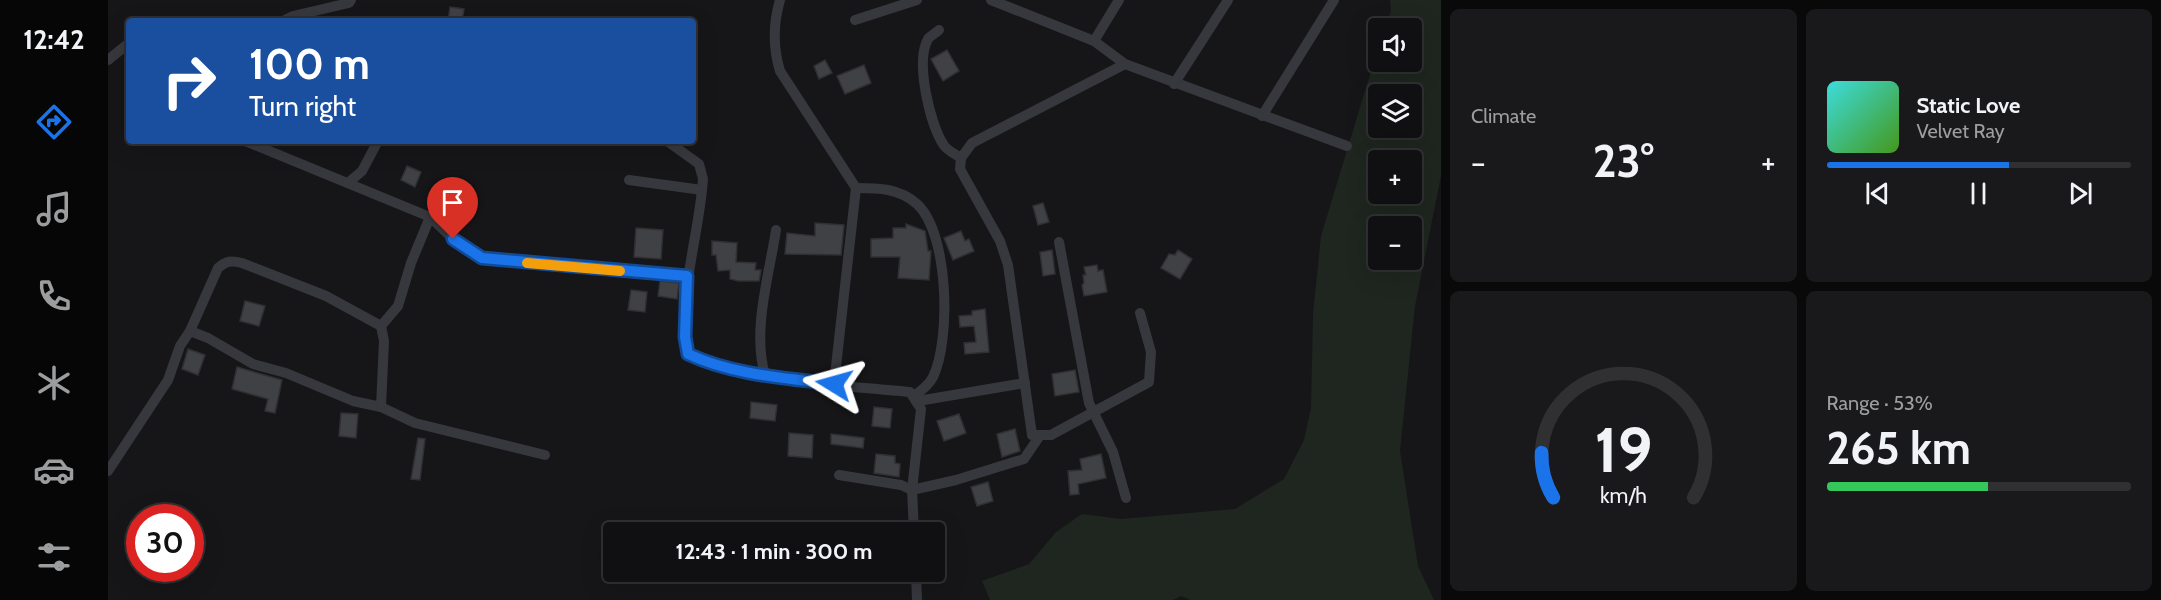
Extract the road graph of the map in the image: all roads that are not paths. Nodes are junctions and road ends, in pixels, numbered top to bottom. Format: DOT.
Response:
graph roads {
  1 [pos="351,0"];
  2 [pos="780,0"];
  3 [pos="917,0"];
  4 [pos="992,0"];
  5 [pos="1119,0"];
  6 [pos="1228,0"];
  7 [pos="1334,0"];
  8 [pos="1007,3"];
  9 [pos="288,18"];
  10 [pos="855,20"];
  11 [pos="939,30"];
  12 [pos="1094,41"];
  13 [pos="126,45"];
  14 [pos="108,60"];
  15 [pos="1125,64"];
  16 [pos="1174,84"];
  17 [pos="1262,116"];
  18 [pos="252,144"];
  19 [pos="376,144"];
  20 [pos="671,144"];
  21 [pos="1347,146"];
  22 [pos="961,158"];
  23 [pos="629,180"];
  24 [pos="348,183"];
  25 [pos="856,188"];
  26 [pos="702,190"];
  27 [pos="430,218"];
  28 [pos="776,230"];
  29 [pos="1059,242"];
  30 [pos="687,276"];
  31 [pos="1140,313"];
  32 [pos="381,326"];
  33 [pos="190,331"];
  34 [pos="765,375"];
  35 [pos="1025,383"];
  36 [pos="834,384"];
  37 [pos="916,399"];
  38 [pos="381,407"];
  39 [pos="1095,414"];
  40 [pos="1040,437"];
  41 [pos="545,455"];
  42 [pos="108,471"];
  43 [pos="839,475"];
  44 [pos="912,490"];
  45 [pos="1126,498"];
  46 [pos="914,522"];
  47 [pos="916,582"];
  48 [pos="917,600"];
  1 -- 9 [label="street"];
  2 -- 25 [label="street"];
  3 -- 10 [label="street"];
  4 -- 8 [label="street"];
  5 -- 12 [label="street"];
  6 -- 16 [label="street"];
  7 -- 17 [label="street"];
  8 -- 12 [label="street"];
  11 -- 22 [label="street"];
  12 -- 15 [label="street"];
  13 -- 14 [label="street"];
  15 -- 16 [label="street"];
  15 -- 22 [label="street"];
  16 -- 17 [label="street"];
  17 -- 21 [label="street"];
  18 -- 24 [label="street"];
  19 -- 24 [label="street"];
  20 -- 26 [label="street"];
  22 -- 35 [label="street"];
  23 -- 26 [label="street"];
  24 -- 27 [label="street"];
  25 -- 36 [label="street"];
  25 -- 37 [label="street"];
  26 -- 30 [label="street"];
  27 -- 30 [label="street"];
  27 -- 32 [label="street"];
  28 -- 34 [label="street"];
  29 -- 39 [label="street"];
  30 -- 34 [label="street"];
  31 -- 39 [label="street"];
  32 -- 33 [label="street"];
  32 -- 38 [label="street"];
  33 -- 38 [label="street"];
  33 -- 42 [label="street"];
  34 -- 36 [label="street"];
  35 -- 37 [label="street"];
  35 -- 40 [label="street"];
  36 -- 37 [label="street"];
  37 -- 44 [label="street"];
  38 -- 41 [label="street"];
  39 -- 40 [label="street"];
  39 -- 45 [label="street"];
  40 -- 44 [label="street"];
  43 -- 44 [label="street"];
  44 -- 46 [label="street"];
  47 -- 48 [label="street"];
}
